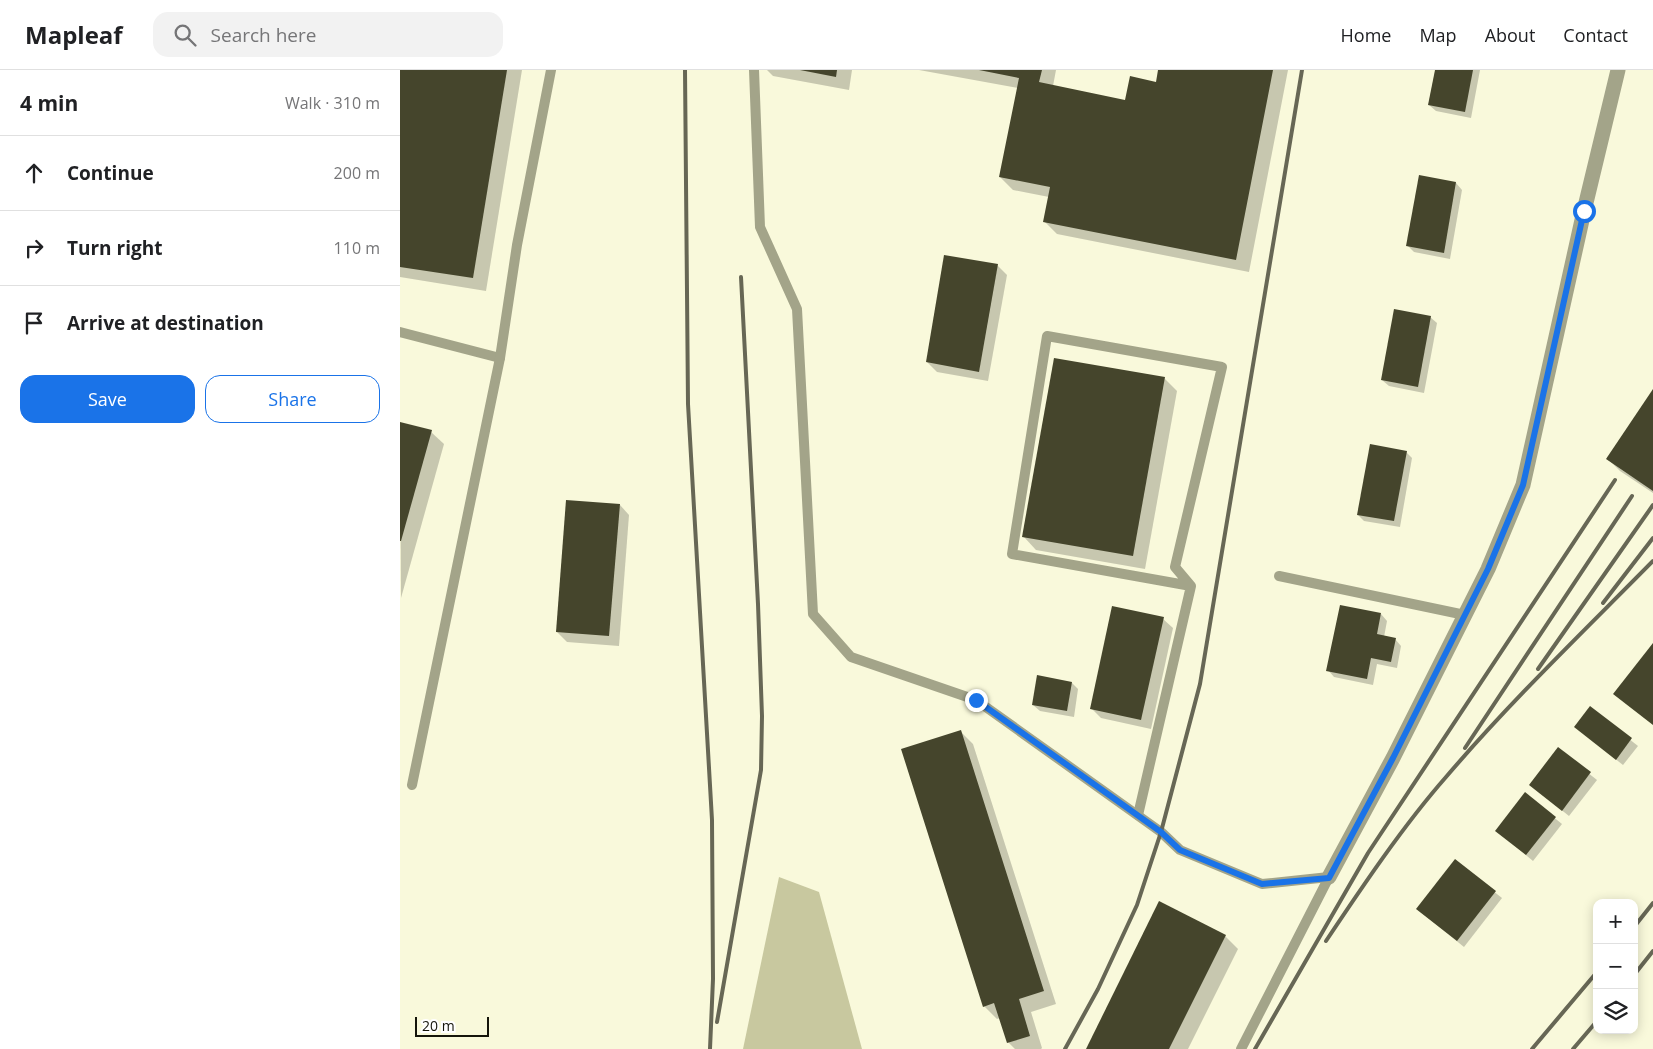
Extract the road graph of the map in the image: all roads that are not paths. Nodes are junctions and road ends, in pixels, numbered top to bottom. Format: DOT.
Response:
graph roads {
  1 [pos="551,70"];
  2 [pos="754,70"];
  3 [pos="1618,70"];
  4 [pos="400,332"];
  5 [pos="500,358"];
  6 [pos="1279,576"];
  7 [pos="1191,586"];
  8 [pos="1465,615"];
  9 [pos="412,785"];
  10 [pos="1138,815"];
  11 [pos="1329,878"];
  12 [pos="1241,1049"];
  1 -- 5 [label="lane"];
  2 -- 10 [label="lane"];
  3 -- 8 [label="street"];
  4 -- 5 [label="lane"];
  5 -- 9 [label="lane"];
  6 -- 8 [label="lane"];
  7 -- 7 [label="lane"];
  7 -- 10 [label="lane"];
  8 -- 11 [label="street"];
  10 -- 11 [label="lane"];
  11 -- 12 [label="lane"];
}
